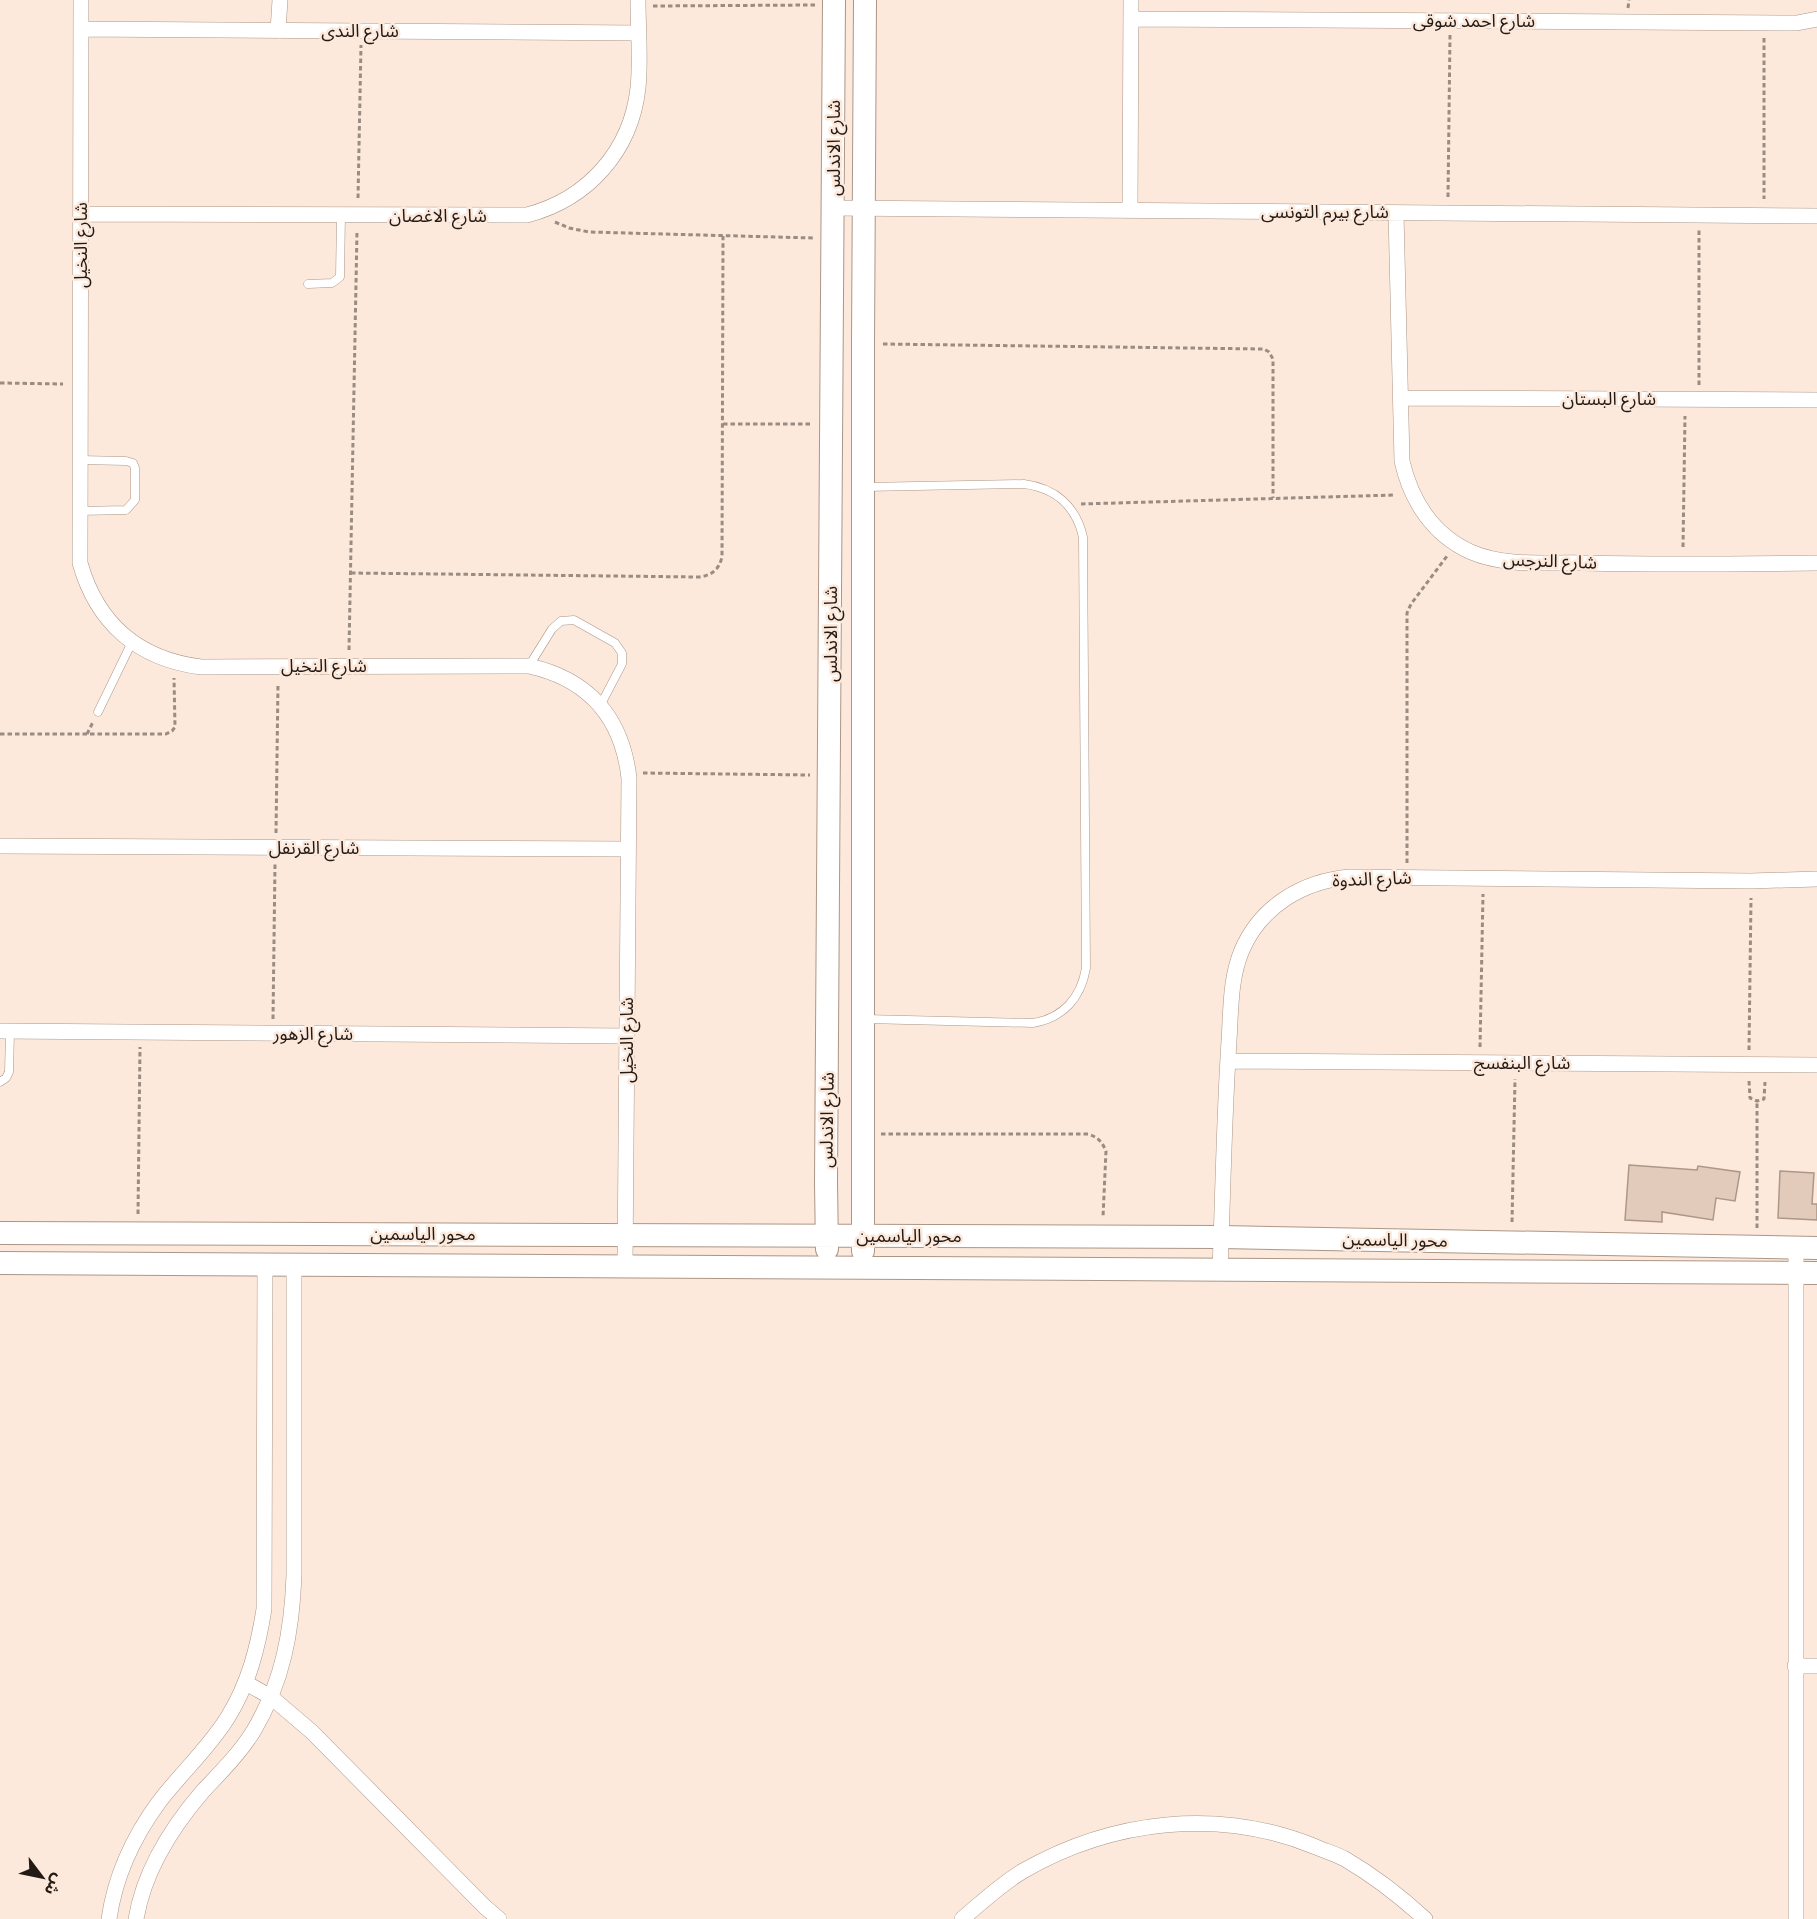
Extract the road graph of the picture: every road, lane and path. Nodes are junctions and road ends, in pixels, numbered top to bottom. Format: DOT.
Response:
graph roads {
  1 [pos="81,0"];
  2 [pos="280,0"];
  3 [pos="865,0"];
  4 [pos="1131,0"];
  5 [pos="834,2"];
  6 [pos="638,3"];
  7 [pos="1131,19"];
  8 [pos="1817,19"];
  9 [pos="1450,21"];
  10 [pos="1764,23"];
  11 [pos="81,29"];
  12 [pos="278,31"];
  13 [pos="361,31"];
  14 [pos="639,33"];
  15 [pos="833,208"];
  16 [pos="864,209"];
  17 [pos="1130,211"];
  18 [pos="540,212"];
  19 [pos="1396,213"];
  20 [pos="1447,213"];
  21 [pos="81,214"];
  22 [pos="341,215"];
  23 [pos="357,216"];
  24 [pos="1699,216"];
  25 [pos="1765,216"];
  26 [pos="1817,216"];
  27 [pos="723,236"];
  28 [pos="833,238"];
  29 [pos="308,284"];
  30 [pos="863,344"];
  31 [pos="0,383"];
  32 [pos="80,384"];
  33 [pos="1401,398"];
  34 [pos="1692,399"];
  35 [pos="1817,400"];
  36 [pos="722,424"];
  37 [pos="832,424"];
  38 [pos="80,460"];
  39 [pos="863,488"];
  40 [pos="1412,494"];
  41 [pos="1273,498"];
  42 [pos="1068,504"];
  43 [pos="80,511"];
  44 [pos="1456,544"];
  45 [pos="1817,563"];
  46 [pos="1683,565"];
  47 [pos="351,573"];
  48 [pos="132,642"];
  49 [pos="174,662"];
  50 [pos="349,666"];
  51 [pos="529,666"];
  52 [pos="600,706"];
  53 [pos="98,712"];
  54 [pos="0,734"];
  55 [pos="628,772"];
  56 [pos="830,775"];
  57 [pos="0,846"];
  58 [pos="628,849"];
  59 [pos="1407,877"];
  60 [pos="1483,878"];
  61 [pos="1817,879"];
  62 [pos="1751,881"];
  63 [pos="863,1019"];
  64 [pos="5,1032"];
  65 [pos="140,1033"];
  66 [pos="627,1036"];
  67 [pos="1228,1061"];
  68 [pos="1480,1063"];
  69 [pos="1515,1064"];
  70 [pos="1749,1065"];
  71 [pos="1766,1065"];
  72 [pos="1817,1065"];
  73 [pos="0,1082"];
  74 [pos="1757,1101"];
  75 [pos="863,1134"];
  76 [pos="0,1233"];
  77 [pos="138,1234"];
  78 [pos="626,1234"];
  79 [pos="863,1235"];
  80 [pos="827,1236"];
  81 [pos="1102,1237"];
  82 [pos="1221,1237"];
  83 [pos="1511,1242"];
  84 [pos="1757,1248"];
  85 [pos="1807,1248"];
  86 [pos="0,1263"];
  87 [pos="265,1265"];
  88 [pos="294,1265"];
  89 [pos="625,1267"];
  90 [pos="827,1268"];
  91 [pos="863,1268"];
  92 [pos="1220,1270"];
  93 [pos="1807,1273"];
  94 [pos="1795,1666"];
  95 [pos="1817,1666"];
  96 [pos="246,1683"];
  97 [pos="271,1697"];
  98 [pos="109,1919"];
  99 [pos="136,1919"];
  100 [pos="499,1919"];
  101 [pos="962,1919"];
  102 [pos="1425,1919"];
  103 [pos="1796,1919"];
  1 -- 11 [label="street, شارع النخيل"];
  2 -- 12 [label="street"];
  3 -- 16 [label="street, شارع الاندلس"];
  4 -- 7 [label="street"];
  5 -- 6 [label="path"];
  5 -- 15 [label="street, شارع الاندلس"];
  6 -- 14 [label="street, شارع الاغصان"];
  7 -- 9 [label="street, شارع احمد شوقى"];
  7 -- 17 [label="street"];
  8 -- 10 [label="street, شارع احمد شوقى"];
  9 -- 10 [label="street, شارع احمد شوقى"];
  9 -- 20 [label="path"];
  10 -- 25 [label="path"];
  11 -- 12 [label="street, شارع الندى"];
  11 -- 21 [label="street, شارع النخيل"];
  12 -- 13 [label="street, شارع الندى"];
  13 -- 14 [label="street, شارع الندى"];
  13 -- 23 [label="path"];
  14 -- 18 [label="street, شارع الاغصان"];
  15 -- 16 [label="street, شارع بيرم التونسى"];
  15 -- 28 [label="street, شارع الاندلس"];
  16 -- 17 [label="street, شارع بيرم التونسى"];
  16 -- 30 [label="street, شارع الاندلس"];
  17 -- 19 [label="street, شارع بيرم التونسى"];
  18 -- 23 [label="street, شارع الاغصان"];
  18 -- 27 [label="path"];
  19 -- 20 [label="street, شارع بيرم التونسى"];
  19 -- 33 [label="street, شارع النرجس"];
  20 -- 24 [label="street, شارع بيرم التونسى"];
  21 -- 22 [label="street, شارع الاغصان"];
  21 -- 32 [label="street, شارع النخيل"];
  22 -- 23 [label="street, شارع الاغصان"];
  22 -- 29 [label="lane"];
  23 -- 47 [label="path"];
  24 -- 25 [label="street, شارع بيرم التونسى"];
  24 -- 34 [label="path"];
  25 -- 26 [label="street, شارع بيرم التونسى"];
  27 -- 28 [label="path"];
  27 -- 36 [label="path"];
  28 -- 37 [label="street, شارع الاندلس"];
  30 -- 39 [label="street, شارع الاندلس"];
  30 -- 41 [label="path"];
  31 -- 32 [label="path"];
  32 -- 38 [label="street, شارع النخيل"];
  33 -- 34 [label="street, شارع البستان"];
  33 -- 40 [label="street, شارع النرجس"];
  34 -- 35 [label="street, شارع البستان"];
  34 -- 46 [label="path"];
  36 -- 37 [label="path"];
  36 -- 47 [label="path"];
  37 -- 56 [label="street, شارع الاندلس"];
  38 -- 43 [label="street, شارع النخيل"];
  38 -- 43 [label="lane"];
  39 -- 42 [label="lane"];
  39 -- 63 [label="street, شارع الاندلس"];
  40 -- 41 [label="path"];
  40 -- 44 [label="street, شارع النرجس"];
  41 -- 42 [label="path"];
  42 -- 63 [label="lane"];
  43 -- 48 [label="street, شارع النخيل"];
  44 -- 46 [label="street, شارع النرجس"];
  44 -- 59 [label="path"];
  45 -- 46 [label="street, شارع النرجس"];
  47 -- 50 [label="path"];
  48 -- 49 [label="street, شارع النخيل"];
  48 -- 53 [label="lane"];
  49 -- 50 [label="street, شارع النخيل"];
  49 -- 54 [label="path"];
  50 -- 51 [label="street, شارع النخيل"];
  51 -- 52 [label="street, شارع النخيل"];
  51 -- 52 [label="lane"];
  52 -- 55 [label="street, شارع النخيل"];
  55 -- 56 [label="path"];
  55 -- 58 [label="street, شارع النخيل"];
  56 -- 80 [label="street, شارع الاندلس"];
  57 -- 58 [label="street, شارع القرنفل"];
  58 -- 66 [label="street, شارع النخيل"];
  59 -- 60 [label="street, شارع الندوة"];
  59 -- 67 [label="street, شارع الندوة"];
  60 -- 62 [label="street, شارع الندوة"];
  60 -- 68 [label="path"];
  61 -- 62 [label="street, شارع الندوة"];
  62 -- 70 [label="path"];
  63 -- 75 [label="street, شارع الاندلس"];
  64 -- 65 [label="street, شارع الزهور"];
  64 -- 73 [label="lane"];
  65 -- 66 [label="street, شارع الزهور"];
  65 -- 77 [label="path"];
  66 -- 78 [label="street, شارع النخيل"];
  67 -- 68 [label="street, شارع البنفسج"];
  67 -- 82 [label="street, شارع الندوة"];
  68 -- 69 [label="street, شارع البنفسج"];
  69 -- 70 [label="street, شارع البنفسج"];
  69 -- 83 [label="path"];
  70 -- 71 [label="street, شارع البنفسج"];
  70 -- 74 [label="path"];
  71 -- 72 [label="street, شارع البنفسج"];
  71 -- 74 [label="path"];
  74 -- 84 [label="path"];
  75 -- 79 [label="street, شارع الاندلس"];
  75 -- 81 [label="path"];
  76 -- 77 [label="street, محور الياسمين"];
  77 -- 78 [label="street, محور الياسمين"];
  78 -- 80 [label="street, محور الياسمين"];
  78 -- 89 [label="street, شارع النخيل"];
  79 -- 80 [label="street, محور الياسمين"];
  79 -- 81 [label="street, محور الياسمين"];
  79 -- 91 [label="street, شارع الاندلس"];
  80 -- 90 [label="street, شارع الاندلس"];
  81 -- 82 [label="street, محور الياسمين"];
  82 -- 83 [label="street, محور الياسمين"];
  82 -- 92 [label="street, شارع الندوة"];
  83 -- 84 [label="street, محور الياسمين"];
  84 -- 85 [label="street, محور الياسمين"];
  85 -- 93 [label="street"];
  86 -- 87 [label="street, محور الياسمين"];
  87 -- 88 [label="street, محور الياسمين"];
  87 -- 96 [label="street"];
  88 -- 89 [label="street, محور الياسمين"];
  88 -- 97 [label="street"];
  89 -- 90 [label="street, محور الياسمين"];
  90 -- 91 [label="street, محور الياسمين"];
  91 -- 92 [label="street, محور الياسمين"];
  92 -- 93 [label="street, محور الياسمين"];
  93 -- 94 [label="street"];
  94 -- 95 [label="street"];
  94 -- 103 [label="street"];
  96 -- 97 [label="street"];
  96 -- 98 [label="street"];
  97 -- 99 [label="street"];
  97 -- 100 [label="street"];
  101 -- 102 [label="street"];
}
